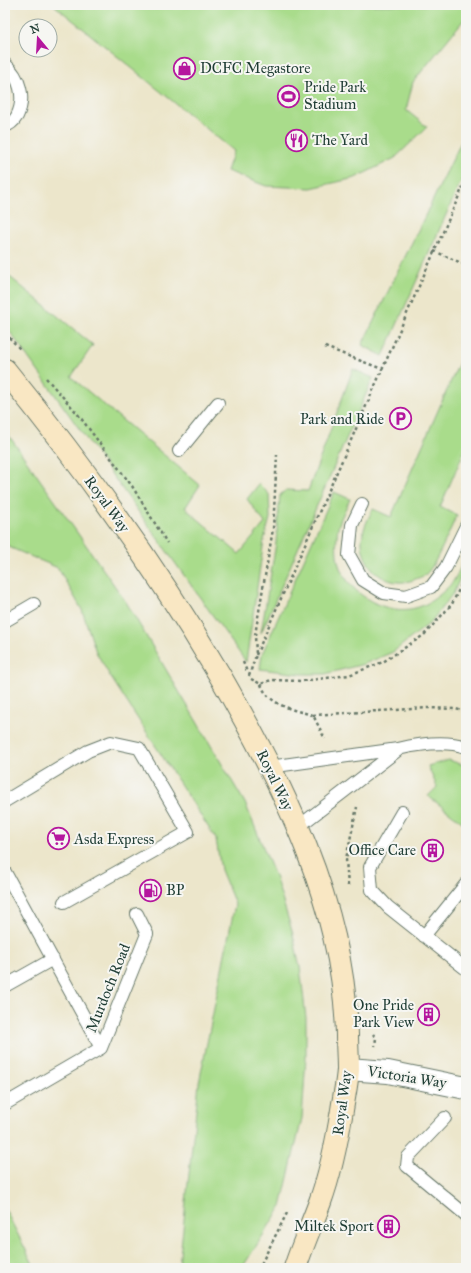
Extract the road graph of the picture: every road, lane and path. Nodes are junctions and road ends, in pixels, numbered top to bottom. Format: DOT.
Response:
graph roads {
  1 [pos="5,64"];
  2 [pos="5,126"];
  3 [pos="466,180"];
  4 [pos="434,251"];
  5 [pos="466,265"];
  6 [pos="325,347"];
  7 [pos="382,369"];
  8 [pos="5,370"];
  9 [pos="218,403"];
  10 [pos="179,451"];
  11 [pos="277,455"];
  12 [pos="362,504"];
  13 [pos="466,526"];
  14 [pos="466,575"];
  15 [pos="34,604"];
  16 [pos="5,621"];
  17 [pos="256,655"];
  18 [pos="466,712"];
  19 [pos="313,715"];
  20 [pos="466,747"];
  21 [pos="398,749"];
  22 [pos="269,766"];
  23 [pos="5,801"];
  24 [pos="402,812"];
  25 [pos="298,827"];
  26 [pos="5,872"];
  27 [pos="466,884"];
  28 [pos="64,902"];
  29 [pos="137,914"];
  30 [pos="424,936"];
  31 [pos="53,960"];
  32 [pos="466,969"];
  33 [pos="5,986"];
  34 [pos="102,1048"];
  35 [pos="348,1069"];
  36 [pos="466,1088"];
  37 [pos="5,1104"];
  38 [pos="445,1118"];
  39 [pos="290,1209"];
  40 [pos="466,1215"];
  41 [pos="294,1263"];
  42 [pos="257,1268"];
  1 -- 2 [label="lane"];
  3 -- 4 [label="path"];
  4 -- 5 [label="path"];
  4 -- 7 [label="path"];
  6 -- 7 [label="path"];
  7 -- 17 [label="path"];
  8 -- 22 [label="street, Royal Way"];
  9 -- 10 [label="lane"];
  11 -- 17 [label="path"];
  12 -- 13 [label="lane"];
  14 -- 17 [label="path"];
  15 -- 16 [label="lane"];
  18 -- 19 [label="path"];
  20 -- 21 [label="lane"];
  21 -- 22 [label="lane"];
  21 -- 25 [label="lane"];
  22 -- 25 [label="street, Royal Way"];
  23 -- 28 [label="lane"];
  24 -- 30 [label="lane"];
  25 -- 35 [label="street, Royal Way"];
  26 -- 31 [label="lane"];
  27 -- 30 [label="lane"];
  29 -- 34 [label="lane, Murdoch Road"];
  30 -- 32 [label="lane"];
  31 -- 33 [label="lane"];
  31 -- 34 [label="lane"];
  34 -- 37 [label="lane, Murdoch Road"];
  35 -- 36 [label="street, Victoria Way"];
  35 -- 41 [label="street, Royal Way"];
  38 -- 40 [label="lane"];
  39 -- 42 [label="path"];
}
